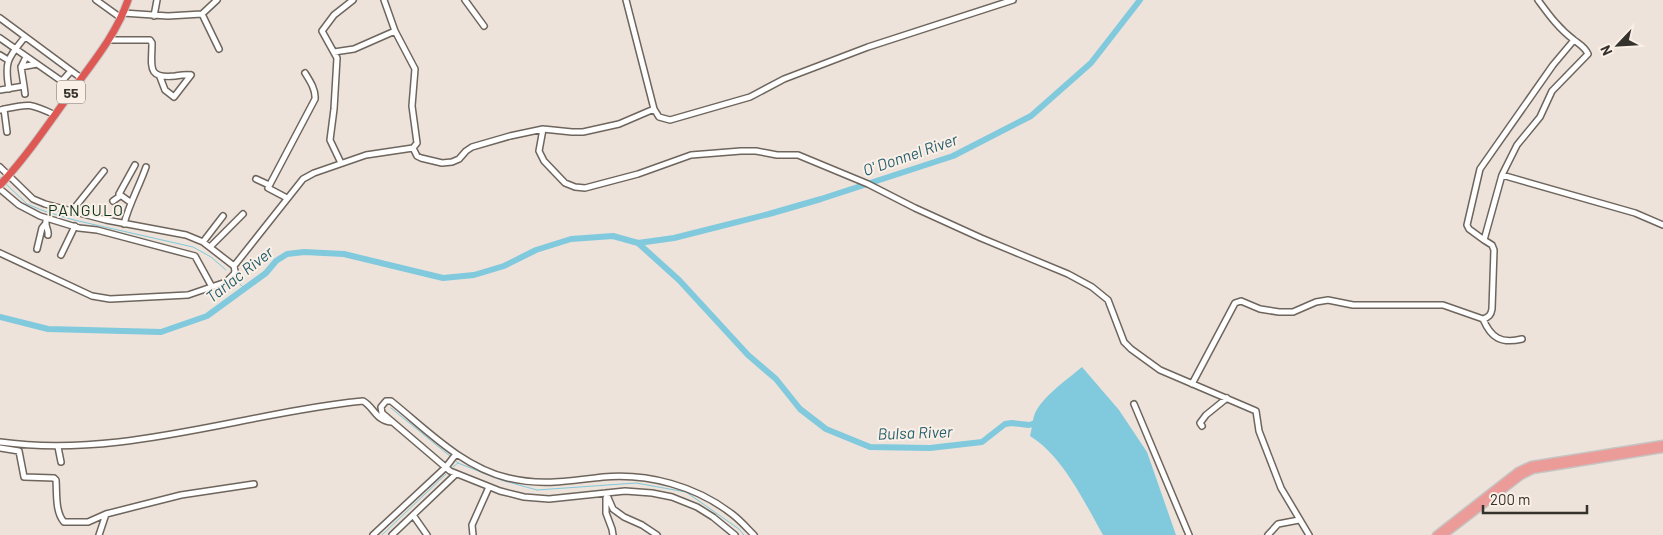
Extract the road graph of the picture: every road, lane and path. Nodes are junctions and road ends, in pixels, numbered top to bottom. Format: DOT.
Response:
graph roads {
  1 [pos="96,0"];
  2 [pos="128,0"];
  3 [pos="157,0"];
  4 [pos="352,0"];
  5 [pos="384,0"];
  6 [pos="465,0"];
  7 [pos="626,0"];
  8 [pos="1013,0"];
  9 [pos="1538,0"];
  10 [pos="215,1"];
  11 [pos="202,14"];
  12 [pos="122,16"];
  13 [pos="154,16"];
  14 [pos="0,18"];
  15 [pos="484,26"];
  16 [pos="396,31"];
  17 [pos="25,36"];
  18 [pos="0,38"];
  19 [pos="109,40"];
  20 [pos="1574,40"];
  21 [pos="15,49"];
  22 [pos="219,50"];
  23 [pos="334,52"];
  24 [pos="0,54"];
  25 [pos="26,57"];
  26 [pos="8,60"];
  27 [pos="37,64"];
  28 [pos="22,68"];
  29 [pos="71,71"];
  30 [pos="305,73"];
  31 [pos="160,77"];
  32 [pos="81,78"];
  33 [pos="24,86"];
  34 [pos="9,89"];
  35 [pos="0,90"];
  36 [pos="26,94"];
  37 [pos="654,108"];
  38 [pos="2,110"];
  39 [pos="55,115"];
  40 [pos="543,128"];
  41 [pos="7,132"];
  42 [pos="413,148"];
  43 [pos="341,163"];
  44 [pos="136,165"];
  45 [pos="0,167"];
  46 [pos="146,167"];
  47 [pos="104,171"];
  48 [pos="1502,175"];
  49 [pos="8,176"];
  50 [pos="256,179"];
  51 [pos="0,185"];
  52 [pos="268,186"];
  53 [pos="0,189"];
  54 [pos="264,194"];
  55 [pos="120,196"];
  56 [pos="287,198"];
  57 [pos="113,201"];
  58 [pos="130,202"];
  59 [pos="72,211"];
  60 [pos="243,214"];
  61 [pos="223,216"];
  62 [pos="46,221"];
  63 [pos="124,224"];
  64 [pos="1663,225"];
  65 [pos="75,226"];
  66 [pos="48,235"];
  67 [pos="1484,240"];
  68 [pos="203,242"];
  69 [pos="210,247"];
  70 [pos="37,249"];
  71 [pos="0,253"];
  72 [pos="61,255"];
  73 [pos="234,266"];
  74 [pos="212,287"];
  75 [pos="1483,319"];
  76 [pos="1522,339"];
  77 [pos="1192,384"];
  78 [pos="1227,398"];
  79 [pos="1134,404"];
  80 [pos="392,422"];
  81 [pos="1202,426"];
  82 [pos="0,442"];
  83 [pos="1663,444"];
  84 [pos="58,446"];
  85 [pos="0,448"];
  86 [pos="1663,449"];
  87 [pos="456,455"];
  88 [pos="61,462"];
  89 [pos="447,466"];
  90 [pos="456,474"];
  91 [pos="254,484"];
  92 [pos="489,487"];
  93 [pos="606,493"];
  94 [pos="106,514"];
  95 [pos="413,514"];
  96 [pos="1299,520"];
  97 [pos="99,535"];
  98 [pos="373,535"];
  99 [pos="392,535"];
  100 [pos="428,535"];
  101 [pos="473,535"];
  102 [pos="613,535"];
  103 [pos="656,535"];
  104 [pos="735,535"];
  105 [pos="754,535"];
  106 [pos="1189,535"];
  107 [pos="1268,535"];
  108 [pos="1309,535"];
  109 [pos="1436,535"];
  110 [pos="1444,535"];
  1 -- 12 [label="street"];
  2 -- 12 [label="highway, 55"];
  3 -- 13 [label="street"];
  4 -- 23 [label="street"];
  5 -- 16 [label="street"];
  6 -- 15 [label="street"];
  7 -- 37 [label="street"];
  8 -- 37 [label="street"];
  9 -- 20 [label="street"];
  10 -- 11 [label="street"];
  11 -- 13 [label="street"];
  11 -- 22 [label="street"];
  12 -- 13 [label="street"];
  12 -- 19 [label="highway, 55"];
  14 -- 17 [label="street"];
  16 -- 23 [label="street"];
  16 -- 42 [label="street"];
  17 -- 21 [label="street"];
  17 -- 29 [label="street"];
  18 -- 21 [label="street"];
  19 -- 31 [label="street"];
  19 -- 32 [label="highway, 55"];
  20 -- 48 [label="street"];
  20 -- 67 [label="street"];
  21 -- 25 [label="street"];
  21 -- 26 [label="street"];
  23 -- 43 [label="street"];
  24 -- 26 [label="street"];
  25 -- 27 [label="street"];
  25 -- 28 [label="street"];
  26 -- 34 [label="street"];
  27 -- 28 [label="street"];
  27 -- 29 [label="street"];
  28 -- 33 [label="street"];
  29 -- 32 [label="street"];
  30 -- 52 [label="street"];
  31 -- 31 [label="street"];
  32 -- 39 [label="highway, 55"];
  33 -- 34 [label="street"];
  33 -- 36 [label="street"];
  34 -- 35 [label="street"];
  37 -- 40 [label="street"];
  38 -- 39 [label="street"];
  38 -- 41 [label="street"];
  39 -- 49 [label="highway, 55"];
  40 -- 42 [label="street"];
  40 -- 77 [label="street"];
  42 -- 43 [label="street"];
  43 -- 56 [label="street"];
  44 -- 55 [label="street"];
  45 -- 49 [label="street"];
  46 -- 58 [label="street"];
  47 -- 59 [label="street"];
  48 -- 64 [label="street"];
  48 -- 67 [label="street"];
  49 -- 51 [label="highway, 55"];
  49 -- 59 [label="street"];
  50 -- 52 [label="street"];
  52 -- 54 [label="street"];
  52 -- 56 [label="street"];
  53 -- 62 [label="street"];
  55 -- 57 [label="street"];
  55 -- 58 [label="street"];
  56 -- 73 [label="street"];
  58 -- 63 [label="street"];
  59 -- 63 [label="street"];
  60 -- 69 [label="street"];
  61 -- 68 [label="street"];
  62 -- 65 [label="street"];
  62 -- 66 [label="street"];
  62 -- 70 [label="street"];
  63 -- 68 [label="street"];
  65 -- 72 [label="street"];
  65 -- 74 [label="street"];
  67 -- 75 [label="street"];
  68 -- 69 [label="street"];
  69 -- 73 [label="street"];
  71 -- 74 [label="street"];
  73 -- 74 [label="street"];
  75 -- 76 [label="street"];
  75 -- 77 [label="street"];
  77 -- 78 [label="street"];
  78 -- 81 [label="street"];
  78 -- 96 [label="street"];
  79 -- 106 [label="street"];
  80 -- 84 [label="street"];
  80 -- 87 [label="street"];
  80 -- 89 [label="street"];
  82 -- 84 [label="street"];
  83 -- 109 [label="main road"];
  84 -- 88 [label="street"];
  85 -- 94 [label="street"];
  86 -- 110 [label="main road"];
  87 -- 89 [label="street"];
  87 -- 105 [label="street"];
  89 -- 90 [label="street"];
  89 -- 98 [label="street"];
  90 -- 92 [label="street"];
  90 -- 95 [label="street"];
  91 -- 94 [label="street"];
  92 -- 93 [label="street"];
  92 -- 101 [label="street"];
  93 -- 102 [label="street"];
  93 -- 103 [label="street"];
  93 -- 104 [label="street"];
  94 -- 97 [label="street"];
  95 -- 99 [label="street"];
  95 -- 100 [label="street"];
  96 -- 107 [label="street"];
  96 -- 108 [label="street"];
}
